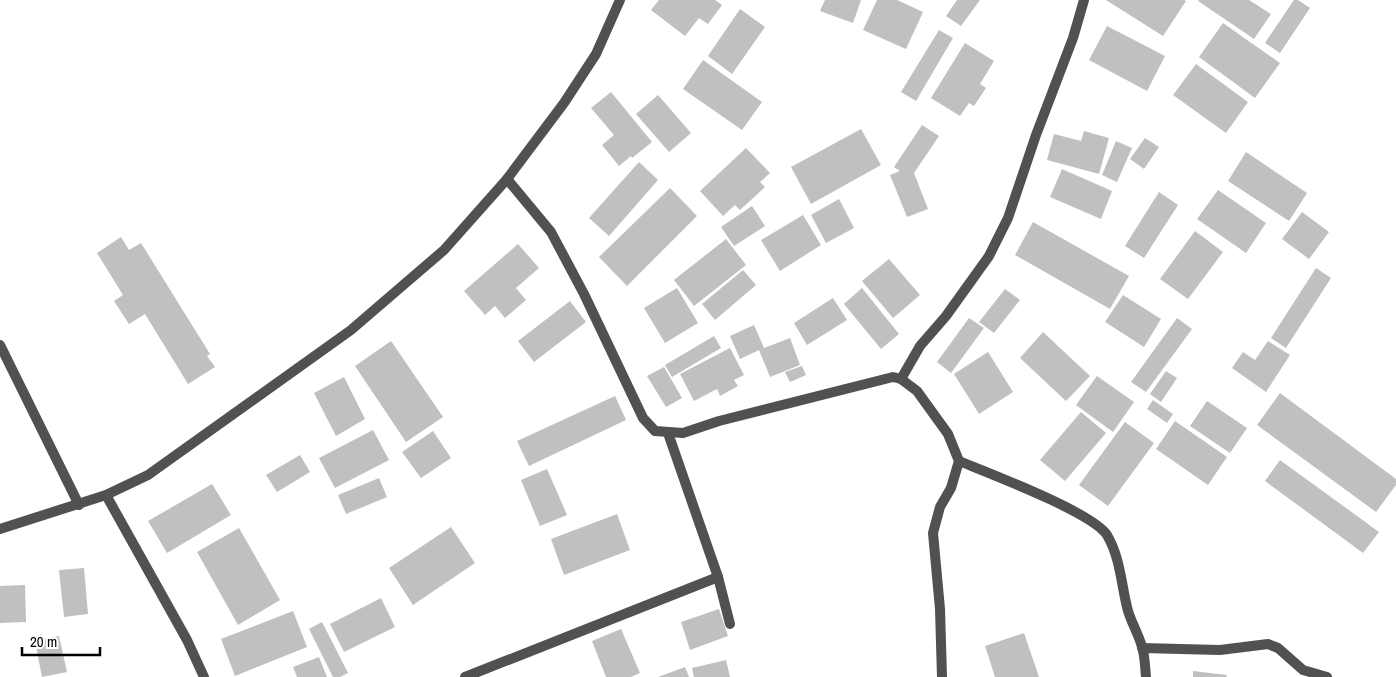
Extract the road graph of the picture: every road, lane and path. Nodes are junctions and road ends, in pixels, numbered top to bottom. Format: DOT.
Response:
graph roads {
  1 [pos="620,0"];
  2 [pos="1084,0"];
  3 [pos="507,179"];
  4 [pos="0,345"];
  5 [pos="901,379"];
  6 [pos="668,432"];
  7 [pos="958,461"];
  8 [pos="106,495"];
  9 [pos="79,505"];
  10 [pos="0,529"];
  11 [pos="718,577"];
  12 [pos="730,624"];
  13 [pos="1142,648"];
  14 [pos="204,677"];
  15 [pos="465,677"];
  16 [pos="942,677"];
  17 [pos="1146,677"];
  18 [pos="1327,677"];
  1 -- 3 [label="street"];
  2 -- 5 [label="street"];
  3 -- 6 [label="street"];
  3 -- 8 [label="street"];
  4 -- 9 [label="street"];
  5 -- 6 [label="street"];
  5 -- 7 [label="street"];
  6 -- 11 [label="street"];
  7 -- 13 [label="street"];
  7 -- 16 [label="street"];
  8 -- 9 [label="street"];
  8 -- 14 [label="street"];
  9 -- 10 [label="street"];
  11 -- 12 [label="street"];
  11 -- 15 [label="street"];
  13 -- 17 [label="street"];
  13 -- 18 [label="street"];
}
